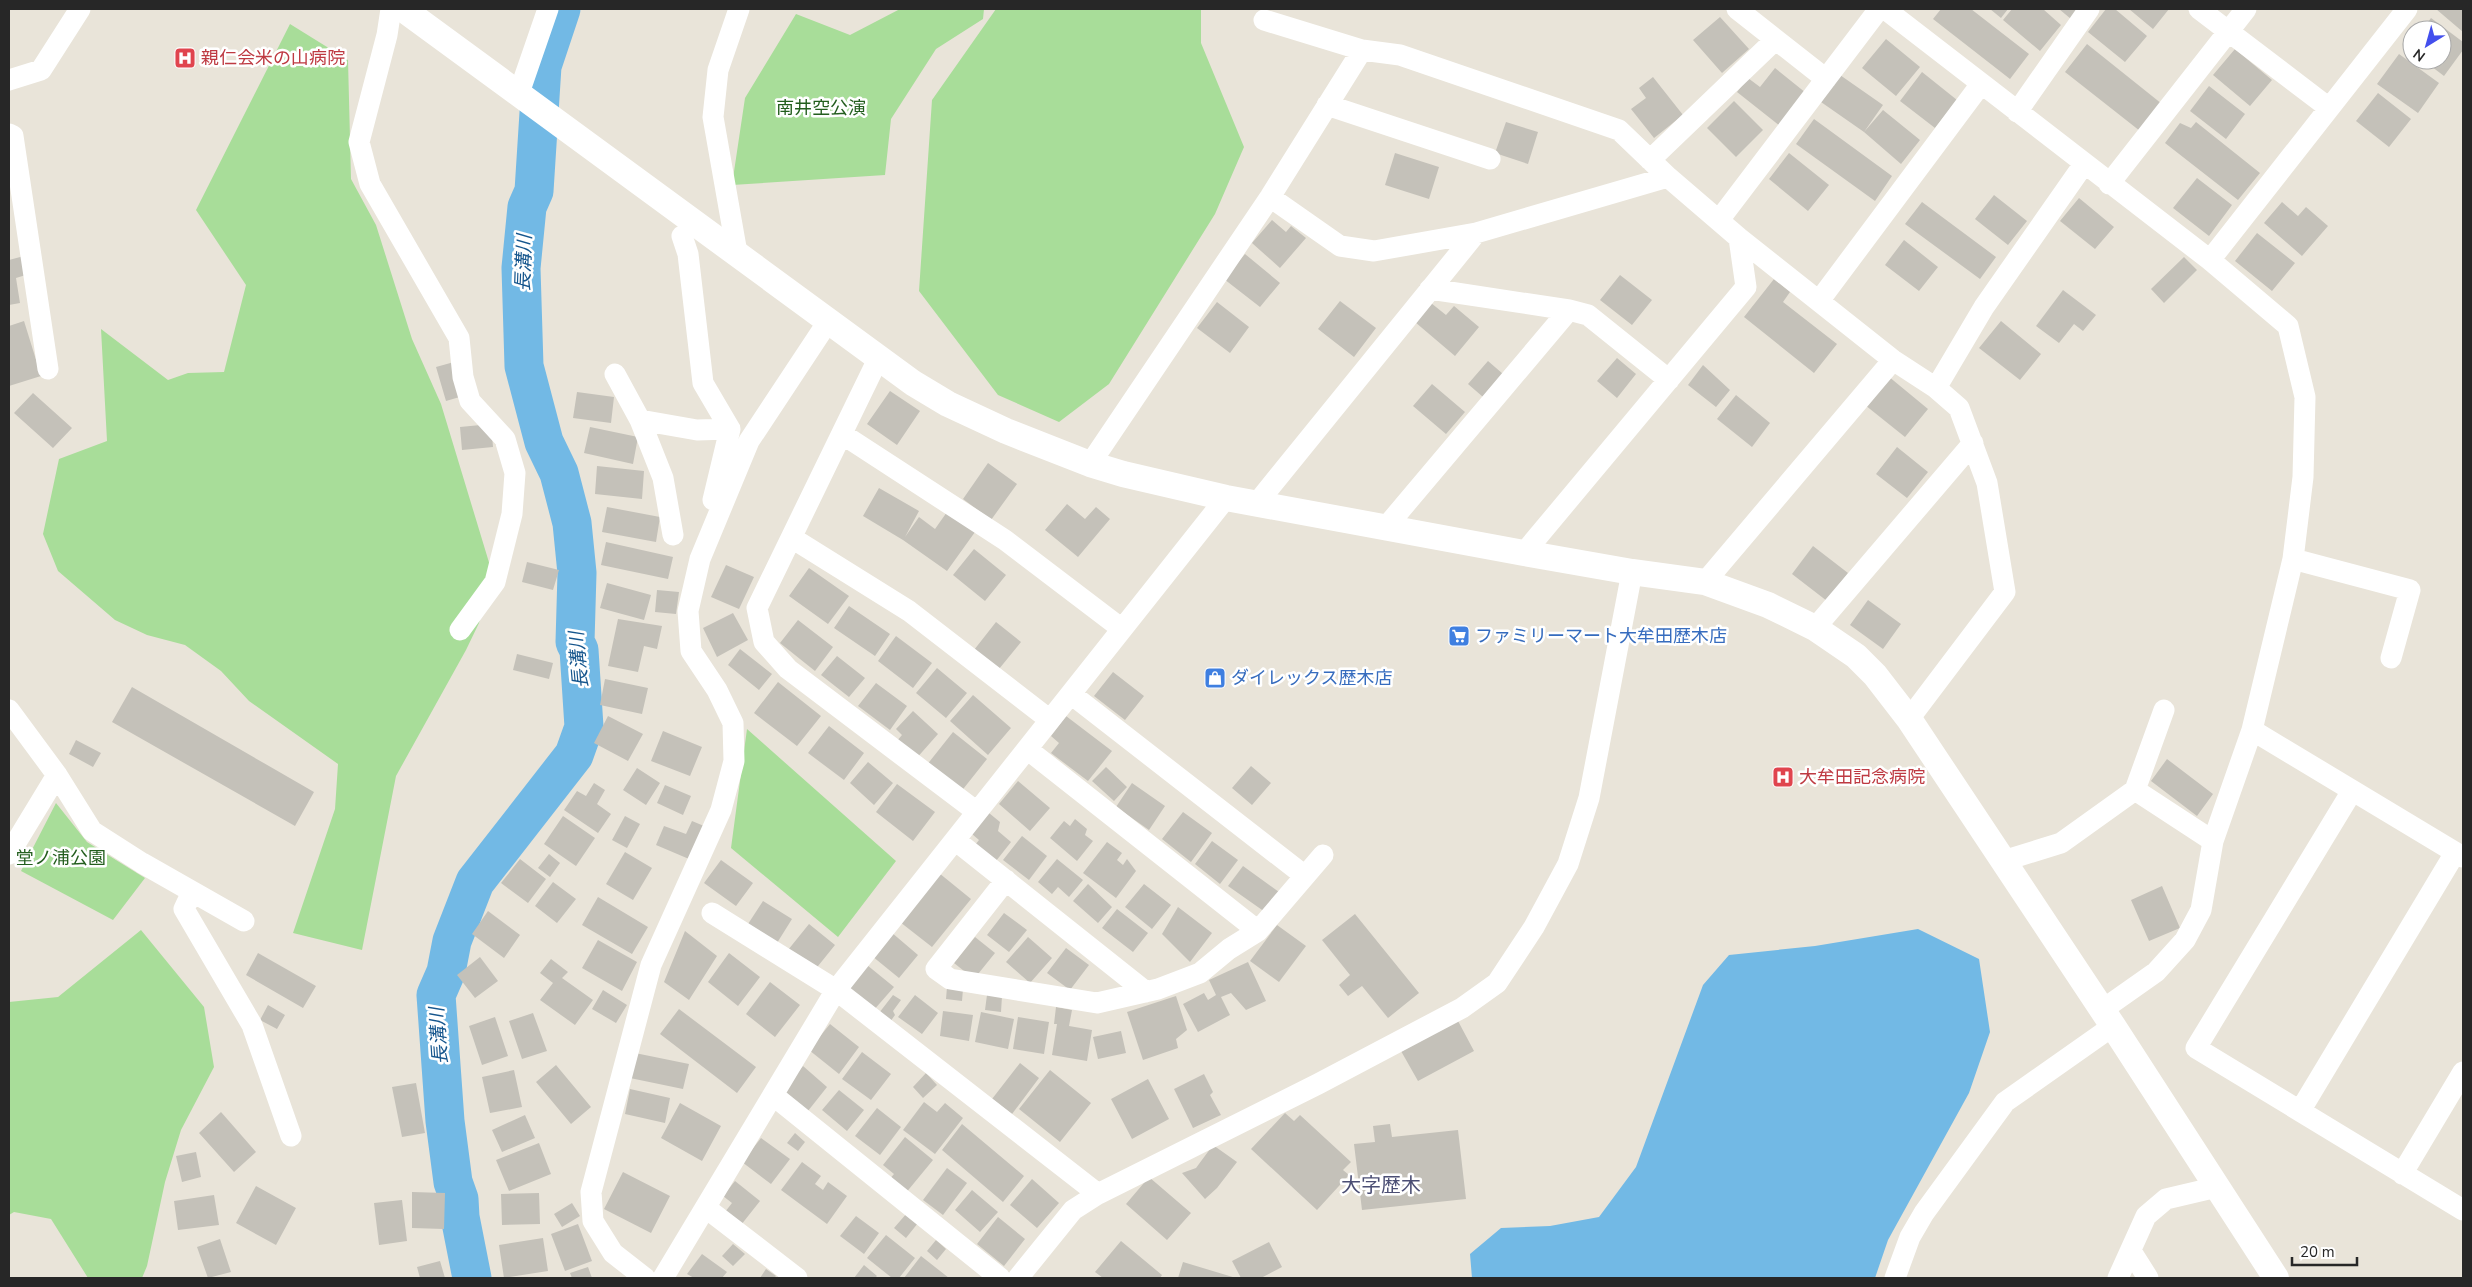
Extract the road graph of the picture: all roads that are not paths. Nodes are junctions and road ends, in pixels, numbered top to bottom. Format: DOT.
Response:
graph roads {
  1 [pos="80,9"];
  2 [pos="391,9"];
  3 [pos="403,9"];
  4 [pos="548,9"];
  5 [pos="1737,9"];
  6 [pos="1879,9"];
  7 [pos="1885,9"];
  8 [pos="2089,9"];
  9 [pos="2199,9"];
  10 [pos="2246,9"];
  11 [pos="2407,9"];
  12 [pos="746,10"];
  13 [pos="1264,20"];
  14 [pos="2228,31"];
  15 [pos="1775,40"];
  16 [pos="1362,50"];
  17 [pos="1826,79"];
  18 [pos="9,80"];
  19 [pos="1981,84"];
  20 [pos="519,93"];
  21 [pos="1327,105"];
  22 [pos="2329,108"];
  23 [pos="2017,112"];
  24 [pos="9,134"];
  25 [pos="1490,159"];
  26 [pos="1650,160"];
  27 [pos="2084,164"];
  28 [pos="1668,177"];
  29 [pos="2109,184"];
  30 [pos="1270,196"];
  31 [pos="1719,220"];
  32 [pos="1476,233"];
  33 [pos="682,236"];
  34 [pos="1739,238"];
  35 [pos="737,253"];
  36 [pos="2210,260"];
  37 [pos="1430,289"];
  38 [pos="1819,301"];
  39 [pos="1569,310"];
  40 [pos="829,320"];
  41 [pos="879,357"];
  42 [pos="1893,360"];
  43 [pos="48,369"];
  44 [pos="614,374"];
  45 [pos="1669,380"];
  46 [pos="1936,388"];
  47 [pos="640,420"];
  48 [pos="730,429"];
  49 [pos="842,434"];
  50 [pos="1973,443"];
  51 [pos="1090,464"];
  52 [pos="1226,498"];
  53 [pos="1257,503"];
  54 [pos="1386,527"];
  55 [pos="673,535"];
  56 [pos="792,538"];
  57 [pos="1524,553"];
  58 [pos="700,559"];
  59 [pos="2294,559"];
  60 [pos="1632,572"];
  61 [pos="1705,582"];
  62 [pos="1122,628"];
  63 [pos="1815,628"];
  64 [pos="460,630"];
  65 [pos="2391,658"];
  66 [pos="1071,694"];
  67 [pos="9,710"];
  68 [pos="2164,710"];
  69 [pos="1908,719"];
  70 [pos="1050,720"];
  71 [pos="2252,730"];
  72 [pos="1027,749"];
  73 [pos="57,775"];
  74 [pos="2135,790"];
  75 [pos="2352,791"];
  76 [pos="977,812"];
  77 [pos="955,840"];
  78 [pos="2213,841"];
  79 [pos="9,854"];
  80 [pos="1323,855"];
  81 [pos="2459,855"];
  82 [pos="2003,861"];
  83 [pos="1305,876"];
  84 [pos="1006,880"];
  85 [pos="192,892"];
  86 [pos="712,913"];
  87 [pos="244,921"];
  88 [pos="1258,931"];
  89 [pos="836,990"];
  90 [pos="1146,992"];
  91 [pos="2107,1018"];
  92 [pos="2463,1072"];
  93 [pos="774,1096"];
  94 [pos="2300,1111"];
  95 [pos="291,1136"];
  96 [pos="2402,1174"];
  97 [pos="2217,1187"];
  98 [pos="1098,1194"];
  99 [pos="706,1208"];
  100 [pos="2463,1210"];
  101 [pos="2130,1251"];
  102 [pos="645,1278"];
  103 [pos="663,1278"];
  104 [pos="797,1278"];
  105 [pos="1000,1278"];
  106 [pos="1018,1278"];
  107 [pos="1895,1278"];
  108 [pos="2118,1278"];
  109 [pos="2148,1278"];
  110 [pos="2276,1278"];
  1 -- 18 [label="street"];
  2 -- 64 [label="street"];
  3 -- 20 [label="street"];
  4 -- 20 [label="street"];
  5 -- 15 [label="street"];
  6 -- 17 [label="street"];
  7 -- 19 [label="street"];
  8 -- 23 [label="street"];
  9 -- 14 [label="street"];
  10 -- 14 [label="street"];
  11 -- 22 [label="street"];
  12 -- 35 [label="street"];
  13 -- 16 [label="street"];
  14 -- 22 [label="street"];
  14 -- 29 [label="street"];
  15 -- 17 [label="street"];
  15 -- 26 [label="street"];
  16 -- 21 [label="street"];
  16 -- 26 [label="street"];
  17 -- 31 [label="street"];
  19 -- 23 [label="street"];
  19 -- 38 [label="street"];
  20 -- 35 [label="street"];
  21 -- 25 [label="street"];
  21 -- 30 [label="street"];
  22 -- 36 [label="street"];
  23 -- 27 [label="street"];
  24 -- 43 [label="street"];
  26 -- 28 [label="street"];
  27 -- 29 [label="street"];
  27 -- 46 [label="street"];
  28 -- 31 [label="street"];
  28 -- 32 [label="street"];
  29 -- 36 [label="street"];
  30 -- 32 [label="street"];
  30 -- 51 [label="street"];
  31 -- 34 [label="street"];
  32 -- 37 [label="street"];
  33 -- 48 [label="street"];
  34 -- 38 [label="street"];
  34 -- 45 [label="street"];
  35 -- 40 [label="street"];
  36 -- 59 [label="street"];
  37 -- 39 [label="street"];
  37 -- 53 [label="street"];
  38 -- 42 [label="street"];
  39 -- 45 [label="street"];
  39 -- 54 [label="street"];
  40 -- 41 [label="street"];
  40 -- 58 [label="street"];
  41 -- 49 [label="street"];
  41 -- 51 [label="street"];
  42 -- 46 [label="street"];
  42 -- 61 [label="street"];
  44 -- 47 [label="street"];
  45 -- 57 [label="street"];
  46 -- 50 [label="street"];
  47 -- 48 [label="street"];
  47 -- 55 [label="street"];
  48 -- 58 [label="street"];
  49 -- 56 [label="street"];
  49 -- 62 [label="street"];
  50 -- 63 [label="street"];
  50 -- 69 [label="street"];
  51 -- 52 [label="street"];
  52 -- 53 [label="street"];
  52 -- 62 [label="street"];
  53 -- 54 [label="street"];
  54 -- 57 [label="street"];
  56 -- 70 [label="street"];
  56 -- 76 [label="street"];
  57 -- 60 [label="street"];
  58 -- 102 [label="street"];
  59 -- 65 [label="street"];
  59 -- 71 [label="street"];
  60 -- 61 [label="street"];
  60 -- 98 [label="street"];
  61 -- 63 [label="street"];
  62 -- 66 [label="street"];
  63 -- 69 [label="street"];
  66 -- 70 [label="street"];
  66 -- 83 [label="street"];
  67 -- 73 [label="street"];
  68 -- 74 [label="street"];
  69 -- 82 [label="street"];
  70 -- 72 [label="street"];
  71 -- 75 [label="street"];
  71 -- 78 [label="street"];
  72 -- 76 [label="street"];
  72 -- 88 [label="street"];
  73 -- 79 [label="street"];
  73 -- 85 [label="street"];
  74 -- 78 [label="street"];
  74 -- 82 [label="street"];
  75 -- 81 [label="street"];
  75 -- 94 [label="street"];
  76 -- 77 [label="street"];
  77 -- 84 [label="street"];
  77 -- 89 [label="street"];
  78 -- 91 [label="street"];
  80 -- 83 [label="street"];
  81 -- 94 [label="street"];
  82 -- 91 [label="street"];
  83 -- 88 [label="street"];
  84 -- 90 [label="street"];
  84 -- 90 [label="street"];
  85 -- 87 [label="street"];
  85 -- 95 [label="street"];
  86 -- 89 [label="street"];
  88 -- 90 [label="street"];
  89 -- 93 [label="street"];
  89 -- 98 [label="street"];
  91 -- 97 [label="street"];
  91 -- 107 [label="street"];
  92 -- 96 [label="street"];
  93 -- 99 [label="street"];
  93 -- 105 [label="street"];
  94 -- 96 [label="street"];
  96 -- 100 [label="street"];
  97 -- 101 [label="street"];
  97 -- 110 [label="street"];
  98 -- 106 [label="street"];
  99 -- 103 [label="street"];
  99 -- 104 [label="street"];
  101 -- 108 [label="street"];
  101 -- 109 [label="street"];
}
